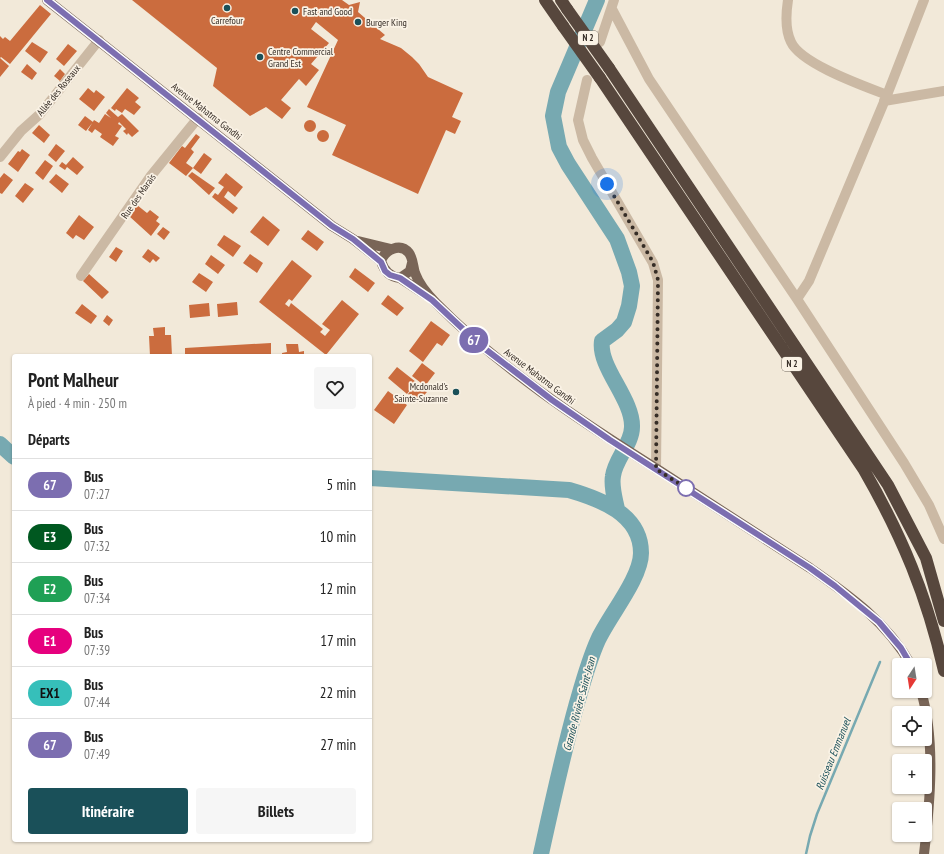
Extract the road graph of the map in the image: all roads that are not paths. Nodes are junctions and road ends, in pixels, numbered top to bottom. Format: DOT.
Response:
graph roads {
  1 [pos="47,0"];
  2 [pos="545,0"];
  3 [pos="788,0"];
  4 [pos="924,0"];
  5 [pos="564,4"];
  6 [pos="613,5"];
  7 [pos="99,40"];
  8 [pos="600,42"];
  9 [pos="587,80"];
  10 [pos="944,90"];
  11 [pos="885,98"];
  12 [pos="198,118"];
  13 [pos="0,157"];
  14 [pos="353,239"];
  15 [pos="391,249"];
  16 [pos="381,262"];
  17 [pos="412,263"];
  18 [pos="81,276"];
  19 [pos="400,278"];
  20 [pos="797,299"];
  21 [pos="432,300"];
  22 [pos="656,469"];
  23 [pos="944,540"];
  24 [pos="944,621"];
  25 [pos="906,658"];
  26 [pos="944,671"];
  27 [pos="922,698"];
  28 [pos="924,854"];
  1 -- 7 [label="main road, Avenue Mahatma Gandhi"];
  2 -- 26 [label="highway, N 2, bridge"];
  3 -- 11 [label="street"];
  4 -- 11 [label="street"];
  5 -- 24 [label="highway, N 2, bridge"];
  6 -- 8 [label="street"];
  6 -- 20 [label="street"];
  7 -- 12 [label="main road, Avenue Mahatma Gandhi"];
  7 -- 13 [label="street, Allée des Roseaux"];
  9 -- 22 [label="street"];
  10 -- 11 [label="street"];
  11 -- 20 [label="street"];
  12 -- 14 [label="main road, Avenue Mahatma Gandhi"];
  12 -- 18 [label="street, Rue des Marais"];
  14 -- 15 [label="main road, Avenue Mahatma Gandhi"];
  14 -- 16 [label="main road, Avenue Mahatma Gandhi"];
  15 -- 16 [label="main road"];
  15 -- 17 [label="main road"];
  16 -- 19 [label="main road"];
  17 -- 19 [label="main road"];
  17 -- 21 [label="main road, Avenue Mahatma Gandhi"];
  19 -- 21 [label="main road, Avenue Mahatma Gandhi"];
  20 -- 23 [label="street"];
  21 -- 22 [label="main road, Avenue Mahatma Gandhi"];
  22 -- 25 [label="main road, Avenue Mahatma Gandhi"];
  27 -- 28 [label="main road"];
}
